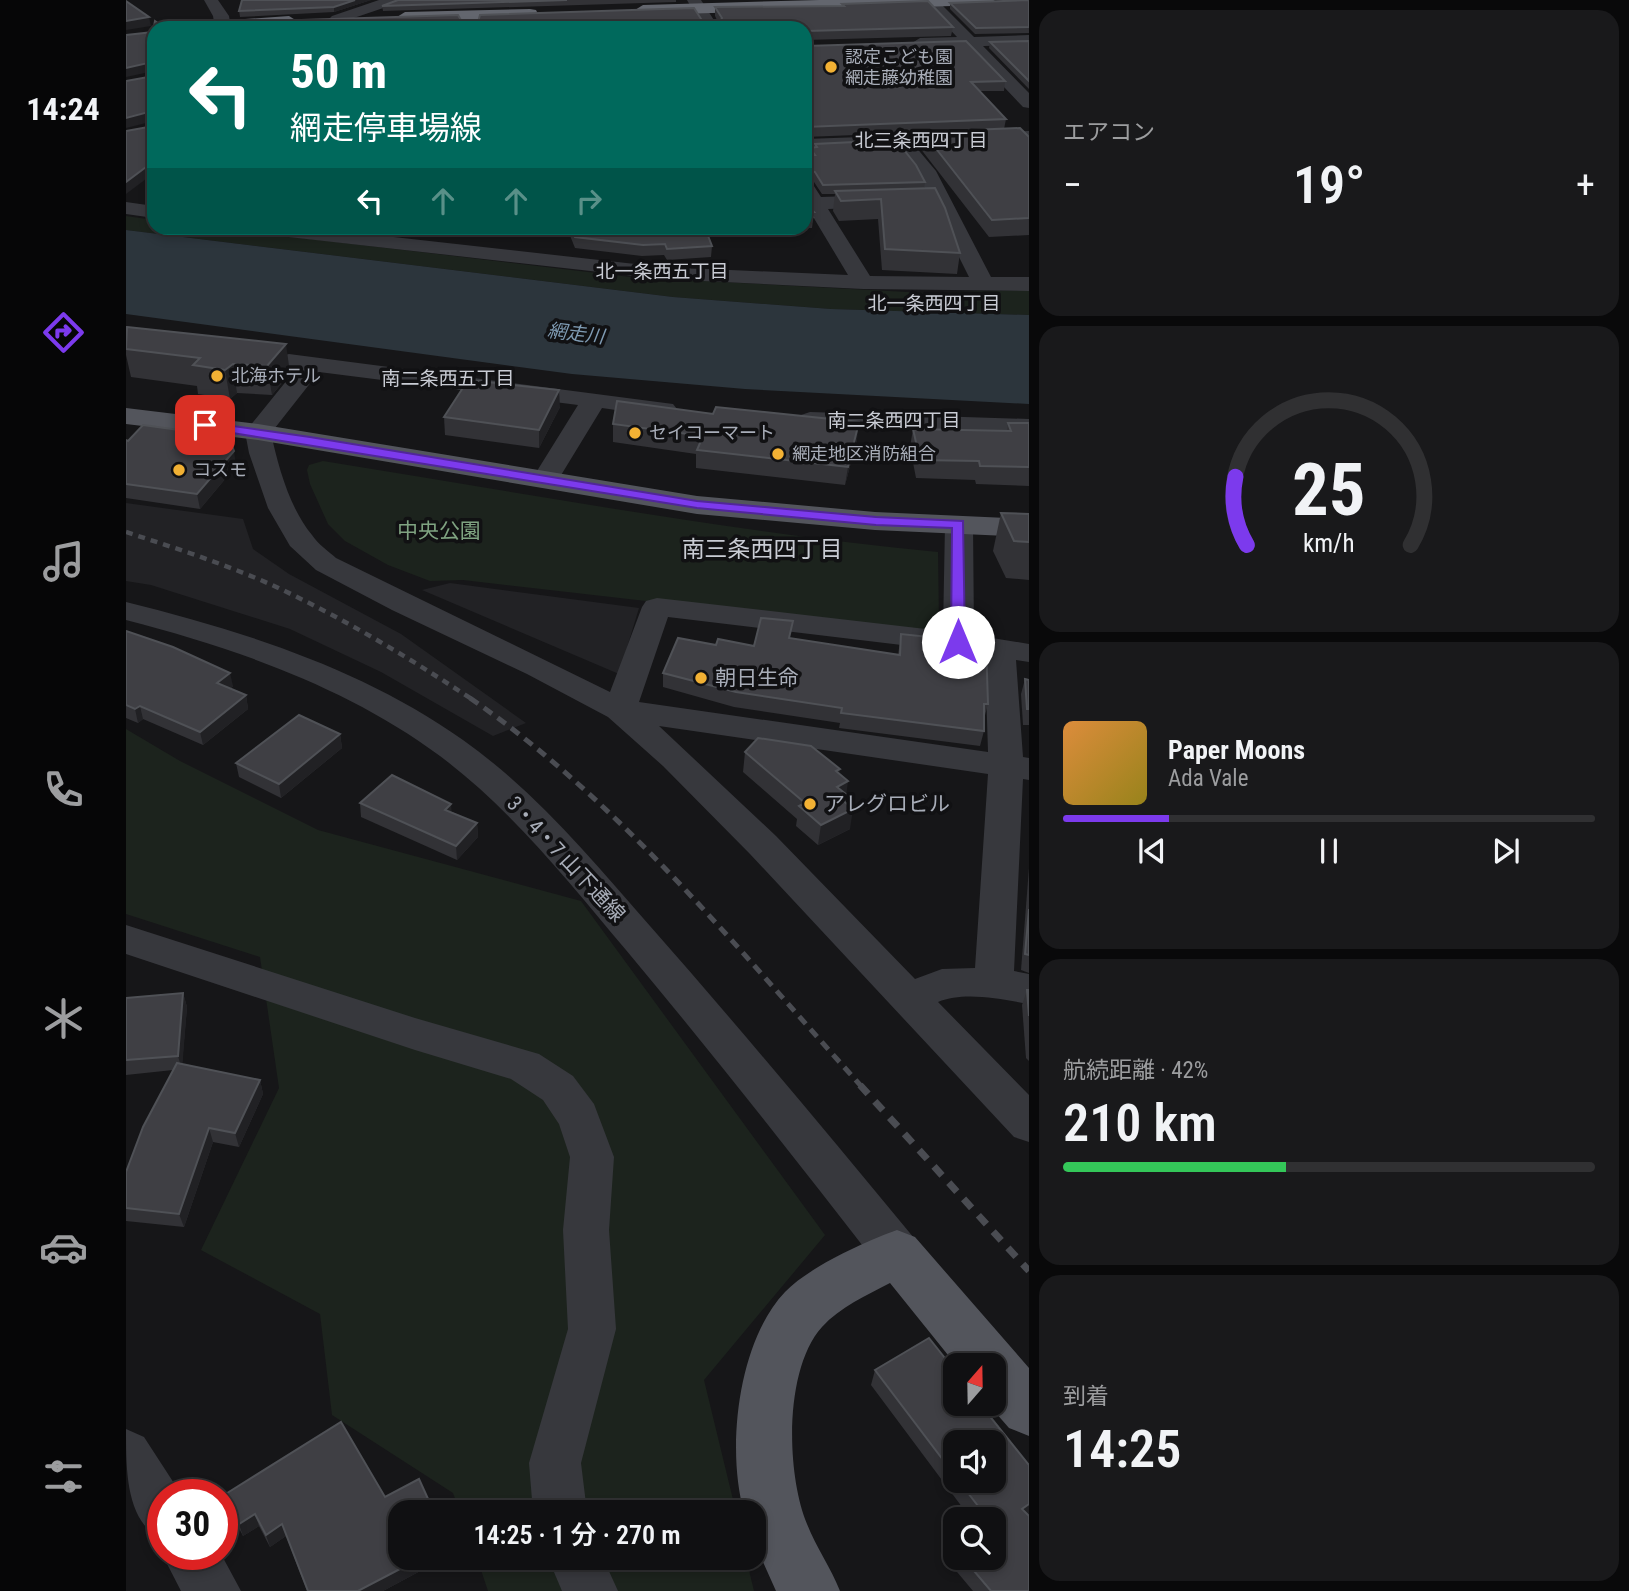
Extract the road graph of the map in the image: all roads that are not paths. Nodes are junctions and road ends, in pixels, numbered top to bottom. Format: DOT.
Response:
graph roads {
  1 [pos="211,0"];
  2 [pos="393,0"];
  3 [pos="987,0"];
  4 [pos="930,1"];
  5 [pos="696,4"];
  6 [pos="631,11"];
  7 [pos="550,13"];
  8 [pos="324,20"];
  9 [pos="221,21"];
  10 [pos="307,21"];
  11 [pos="396,21"];
  12 [pos="478,21"];
  13 [pos="707,21"];
  14 [pos="1029,40"];
  15 [pos="969,42"];
  16 [pos="904,44"];
  17 [pos="1029,103"];
  18 [pos="1029,136"];
  19 [pos="901,141"];
  20 [pos="812,145"];
  21 [pos="812,199"];
  22 [pos="940,199"];
  23 [pos="812,205"];
  24 [pos="126,208"];
  25 [pos="147,211"];
  26 [pos="320,235"];
  27 [pos="479,236"];
  28 [pos="462,252"];
  29 [pos="863,282"];
  30 [pos="1029,284"];
  31 [pos="984,285"];
  32 [pos="272,359"];
  33 [pos="312,365"];
  34 [pos="593,402"];
  35 [pos="685,412"];
  36 [pos="126,416"];
  37 [pos="791,419"];
  38 [pos="1029,428"];
  39 [pos="258,432"];
  40 [pos="545,478"];
  41 [pos="959,524"];
  42 [pos="1029,528"];
  43 [pos="126,611"];
  44 [pos="958,642"];
  45 [pos="1014,652"];
  46 [pos="620,710"];
  47 [pos="1017,768"];
  48 [pos="126,940"];
  49 [pos="1011,986"];
  50 [pos="910,997"];
  51 [pos="1029,1124"];
  52 [pos="897,1253"];
  53 [pos="980,1353"];
  54 [pos="1006,1383"];
  55 [pos="1029,1409"];
  56 [pos="126,1455"];
  57 [pos="147,1488"];
  58 [pos="560,1500"];
  59 [pos="199,1570"];
  60 [pos="580,1570"];
  61 [pos="213,1591"];
  62 [pos="590,1591"];
  63 [pos="810,1591"];
  1 -- 9 [label="street"];
  2 -- 8 [label="street"];
  3 -- 4 [label="highway"];
  4 -- 5 [label="highway"];
  4 -- 15 [label="street"];
  5 -- 6 [label="highway"];
  5 -- 13 [label="street"];
  7 -- 12 [label="highway"];
  8 -- 10 [label="highway"];
  8 -- 11 [label="highway"];
  14 -- 15 [label="street"];
  15 -- 16 [label="street"];
  15 -- 17 [label="street"];
  18 -- 19 [label="street"];
  19 -- 20 [label="street"];
  19 -- 22 [label="street"];
  21 -- 22 [label="street"];
  22 -- 31 [label="street"];
  23 -- 29 [label="street"];
  24 -- 25 [label="street"];
  26 -- 28 [label="street"];
  27 -- 28 [label="street"];
  28 -- 29 [label="street"];
  29 -- 31 [label="street"];
  30 -- 31 [label="street"];
  32 -- 33 [label="street"];
  33 -- 34 [label="street"];
  33 -- 39 [label="street"];
  34 -- 35 [label="street"];
  34 -- 40 [label="street"];
  36 -- 39 [label="main road"];
  37 -- 38 [label="street"];
  39 -- 40 [label="main road"];
  39 -- 46 [label="street"];
  40 -- 41 [label="main road"];
  41 -- 42 [label="main road"];
  41 -- 44 [label="street"];
  43 -- 52 [label="street, 3・4・7 山下通線"];
  44 -- 45 [label="street"];
  44 -- 46 [label="street"];
  45 -- 47 [label="street"];
  46 -- 47 [label="street"];
  46 -- 50 [label="street"];
  47 -- 49 [label="street"];
  48 -- 58 [label="street"];
  49 -- 50 [label="street"];
  50 -- 51 [label="street"];
  52 -- 53 [label="main road"];
  52 -- 63 [label="main road"];
  54 -- 55 [label="main road"];
  56 -- 57 [label="street"];
  59 -- 61 [label="street"];
  60 -- 62 [label="street"];
}
